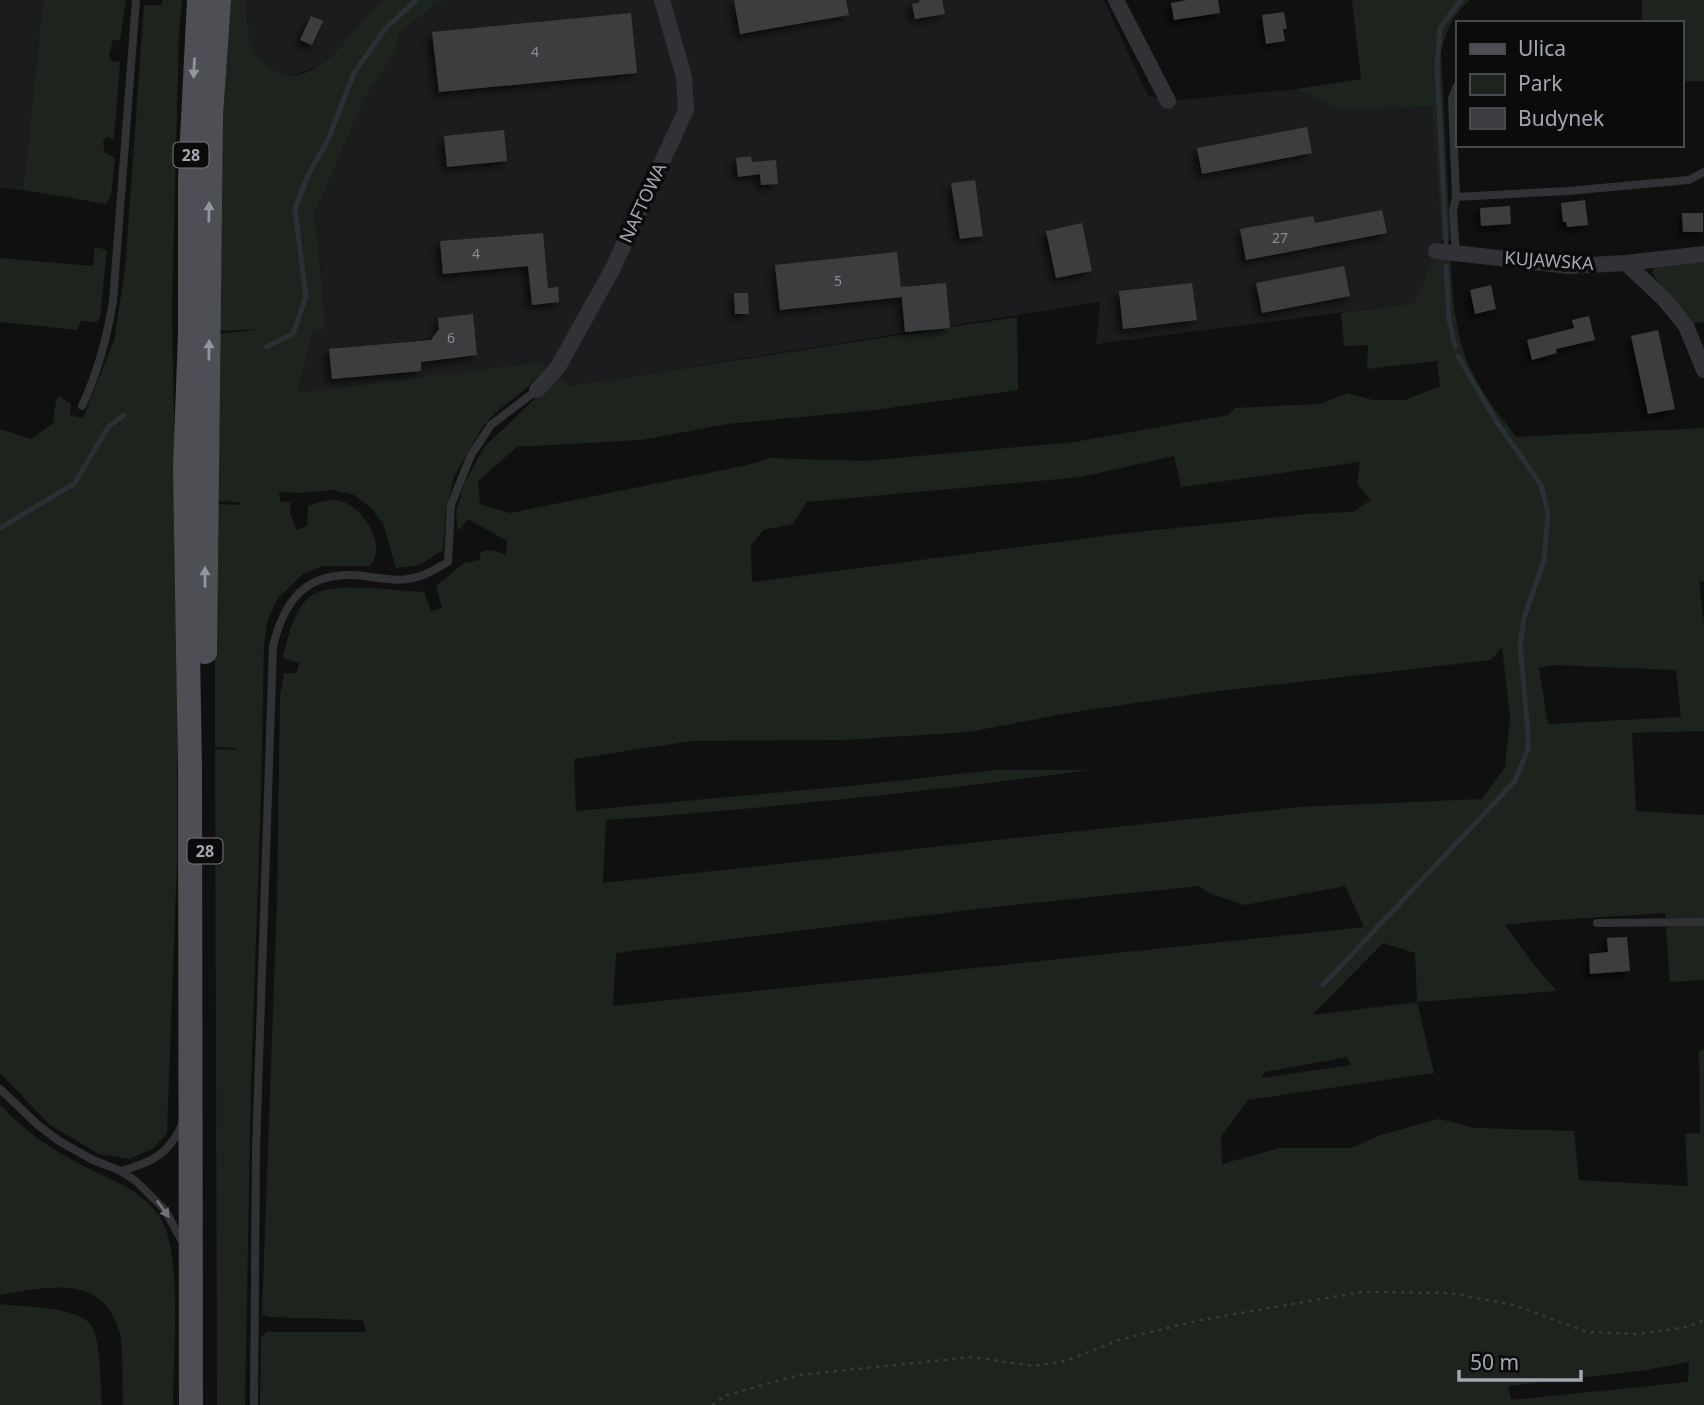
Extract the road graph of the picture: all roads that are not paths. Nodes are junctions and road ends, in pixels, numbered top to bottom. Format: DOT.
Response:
graph roads {
  1 [pos="136,0"];
  2 [pos="199,0"];
  3 [pos="219,0"];
  4 [pos="662,0"];
  5 [pos="1115,0"];
  6 [pos="1456,89"];
  7 [pos="1168,101"];
  8 [pos="1704,172"];
  9 [pos="1455,197"];
  10 [pos="1436,251"];
  11 [pos="1456,254"];
  12 [pos="1704,254"];
  13 [pos="1626,263"];
  14 [pos="1704,370"];
  15 [pos="537,390"];
  16 [pos="82,407"];
  17 [pos="1704,922"];
  18 [pos="1597,923"];
  19 [pos="0,1088"];
  20 [pos="191,1104"];
  21 [pos="121,1171"];
  22 [pos="191,1258"];
  23 [pos="191,1405"];
  24 [pos="206,1405"];
  25 [pos="254,1405"];
  1 -- 16 [label="lane"];
  2 -- 20 [label="main road, 28, one-way"];
  24 -- 3 [label="main road, 28, one-way"];
  4 -- 15 [label="street, NAFTOWA"];
  5 -- 7 [label="street"];
  6 -- 9 [label="lane"];
  8 -- 9 [label="lane"];
  9 -- 11 [label="lane"];
  10 -- 11 [label="street, KUJAWSKA"];
  11 -- 13 [label="street, KUJAWSKA"];
  12 -- 13 [label="street, KUJAWSKA"];
  13 -- 14 [label="street"];
  15 -- 25 [label="lane"];
  17 -- 18 [label="lane"];
  19 -- 21 [label="lane"];
  20 -- 21 [label="lane"];
  20 -- 22 [label="main road, 28"];
  21 -- 22 [label="lane, one-way"];
  22 -- 23 [label="main road, 28"];
}
